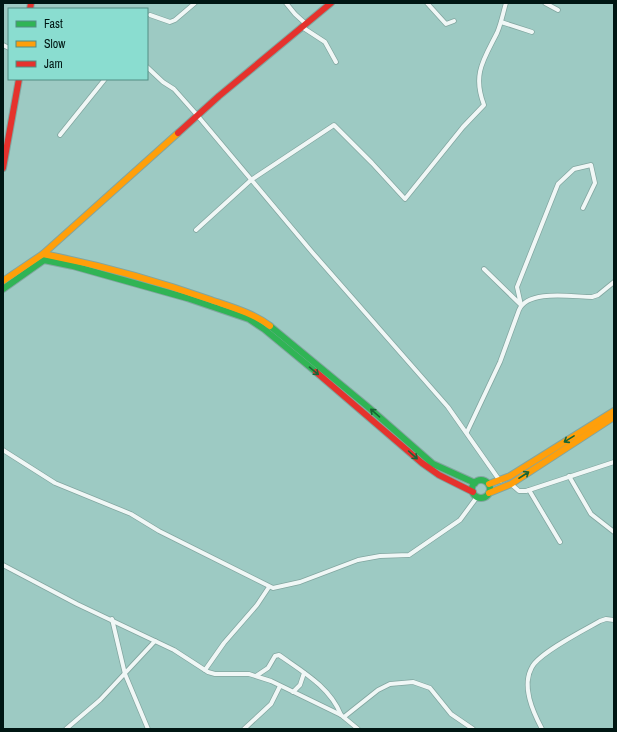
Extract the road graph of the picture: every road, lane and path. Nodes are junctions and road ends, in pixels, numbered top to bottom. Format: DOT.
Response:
graph roads {
  1 [pos="195,3"];
  2 [pos="286,3"];
  3 [pos="331,3"];
  4 [pos="427,3"];
  5 [pos="506,3"];
  6 [pos="545,3"];
  7 [pos="558,10"];
  8 [pos="150,15"];
  9 [pos="454,21"];
  10 [pos="501,22"];
  11 [pos="304,25"];
  12 [pos="532,32"];
  13 [pos="6,47"];
  14 [pos="3,52"];
  15 [pos="336,62"];
  16 [pos="148,68"];
  17 [pos="20,80"];
  18 [pos="104,80"];
  19 [pos="198,115"];
  20 [pos="60,135"];
  21 [pos="3,168"];
  22 [pos="251,180"];
  23 [pos="583,208"];
  24 [pos="196,230"];
  25 [pos="43,254"];
  26 [pos="484,269"];
  27 [pos="3,281"];
  28 [pos="614,282"];
  29 [pos="3,289"];
  30 [pos="521,305"];
  31 [pos="614,411"];
  32 [pos="614,417"];
  33 [pos="467,432"];
  34 [pos="3,450"];
  35 [pos="614,462"];
  36 [pos="569,476"];
  37 [pos="500,481"];
  38 [pos="475,483"];
  39 [pos="489,484"];
  40 [pos="511,484"];
  41 [pos="529,490"];
  42 [pos="489,493"];
  43 [pos="475,494"];
  44 [pos="614,532"];
  45 [pos="560,542"];
  46 [pos="3,565"];
  47 [pos="269,587"];
  48 [pos="112,619"];
  49 [pos="614,620"];
  50 [pos="155,641"];
  51 [pos="205,670"];
  52 [pos="304,673"];
  53 [pos="125,674"];
  54 [pos="256,676"];
  55 [pos="280,686"];
  56 [pos="293,692"];
  57 [pos="343,716"];
  58 [pos="66,729"];
  59 [pos="148,729"];
  60 [pos="244,729"];
  61 [pos="358,729"];
  62 [pos="473,729"];
  63 [pos="542,729"];
  1 -- 8 [label="street"];
  2 -- 11 [label="street"];
  3 -- 11 [label="street"];
  4 -- 9 [label="street"];
  5 -- 10 [label="street"];
  6 -- 7 [label="street"];
  10 -- 12 [label="street"];
  10 -- 22 [label="street"];
  11 -- 15 [label="street"];
  11 -- 19 [label="street"];
  13 -- 14 [label="street"];
  16 -- 19 [label="street"];
  17 -- 21 [label="street"];
  18 -- 20 [label="street"];
  19 -- 22 [label="street"];
  19 -- 25 [label="street"];
  22 -- 24 [label="street"];
  22 -- 33 [label="street"];
  23 -- 30 [label="street"];
  25 -- 27 [label="street"];
  38 -- 25 [label="street, one-way"];
  26 -- 30 [label="street"];
  28 -- 30 [label="street"];
  29 -- 43 [label="street, one-way"];
  30 -- 33 [label="street"];
  31 -- 37 [label="street, one-way"];
  40 -- 32 [label="street, one-way"];
  33 -- 37 [label="street"];
  34 -- 47 [label="street"];
  35 -- 36 [label="street"];
  36 -- 41 [label="street"];
  36 -- 44 [label="street"];
  37 -- 39 [label="street"];
  38 -- 39 [label="street"];
  38 -- 43 [label="street"];
  39 -- 42 [label="street"];
  40 -- 41 [label="street"];
  40 -- 42 [label="street"];
  41 -- 45 [label="street"];
  42 -- 43 [label="street"];
  43 -- 47 [label="street"];
  46 -- 48 [label="street"];
  47 -- 51 [label="street"];
  48 -- 50 [label="street"];
  48 -- 53 [label="street"];
  49 -- 63 [label="street"];
  50 -- 51 [label="street"];
  50 -- 53 [label="street"];
  51 -- 54 [label="street"];
  52 -- 54 [label="street"];
  52 -- 56 [label="street"];
  52 -- 57 [label="street"];
  53 -- 58 [label="street"];
  53 -- 59 [label="street"];
  54 -- 55 [label="street"];
  55 -- 56 [label="street"];
  55 -- 60 [label="street"];
  56 -- 57 [label="street"];
  57 -- 61 [label="street"];
  57 -- 62 [label="street"];
}
